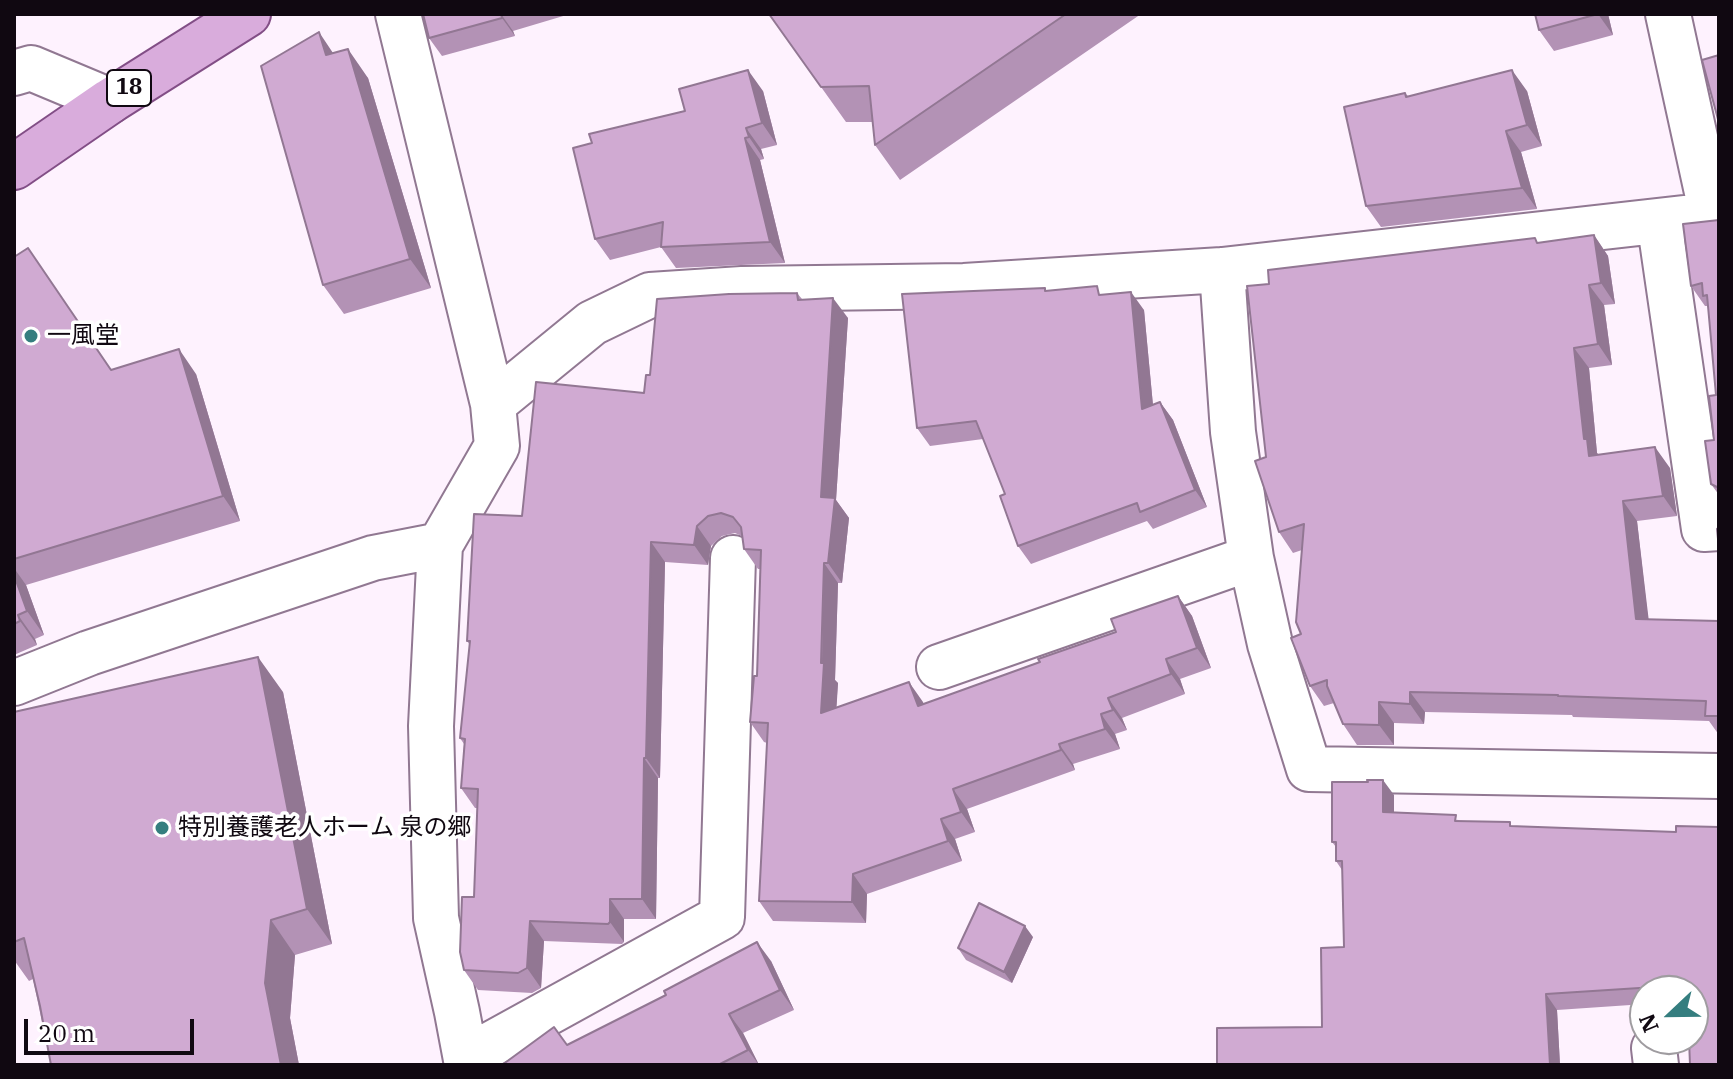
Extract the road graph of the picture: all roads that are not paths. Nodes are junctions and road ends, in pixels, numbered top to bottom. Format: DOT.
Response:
graph roads {
  1 [pos="248,14"];
  2 [pos="398,14"];
  3 [pos="1668,14"];
  4 [pos="14,73"];
  5 [pos="110,101"];
  6 [pos="14,167"];
  7 [pos="1716,214"];
  8 [pos="1662,222"];
  9 [pos="1222,270"];
  10 [pos="493,404"];
  11 [pos="1719,528"];
  12 [pos="440,545"];
  13 [pos="733,558"];
  14 [pos="1251,558"];
  15 [pos="939,667"];
  16 [pos="14,683"];
  17 [pos="1719,776"];
  18 [pos="466,1062"];
  1 -- 5 [label="main road, 18"];
  2 -- 10 [label="street"];
  3 -- 7 [label="street"];
  4 -- 5 [label="street"];
  5 -- 6 [label="main road, 18"];
  7 -- 8 [label="street"];
  8 -- 9 [label="street"];
  8 -- 11 [label="street"];
  9 -- 10 [label="street"];
  9 -- 14 [label="street"];
  10 -- 12 [label="street"];
  12 -- 16 [label="street"];
  12 -- 18 [label="street"];
  13 -- 18 [label="street"];
  14 -- 15 [label="street"];
  14 -- 17 [label="street"];
}
